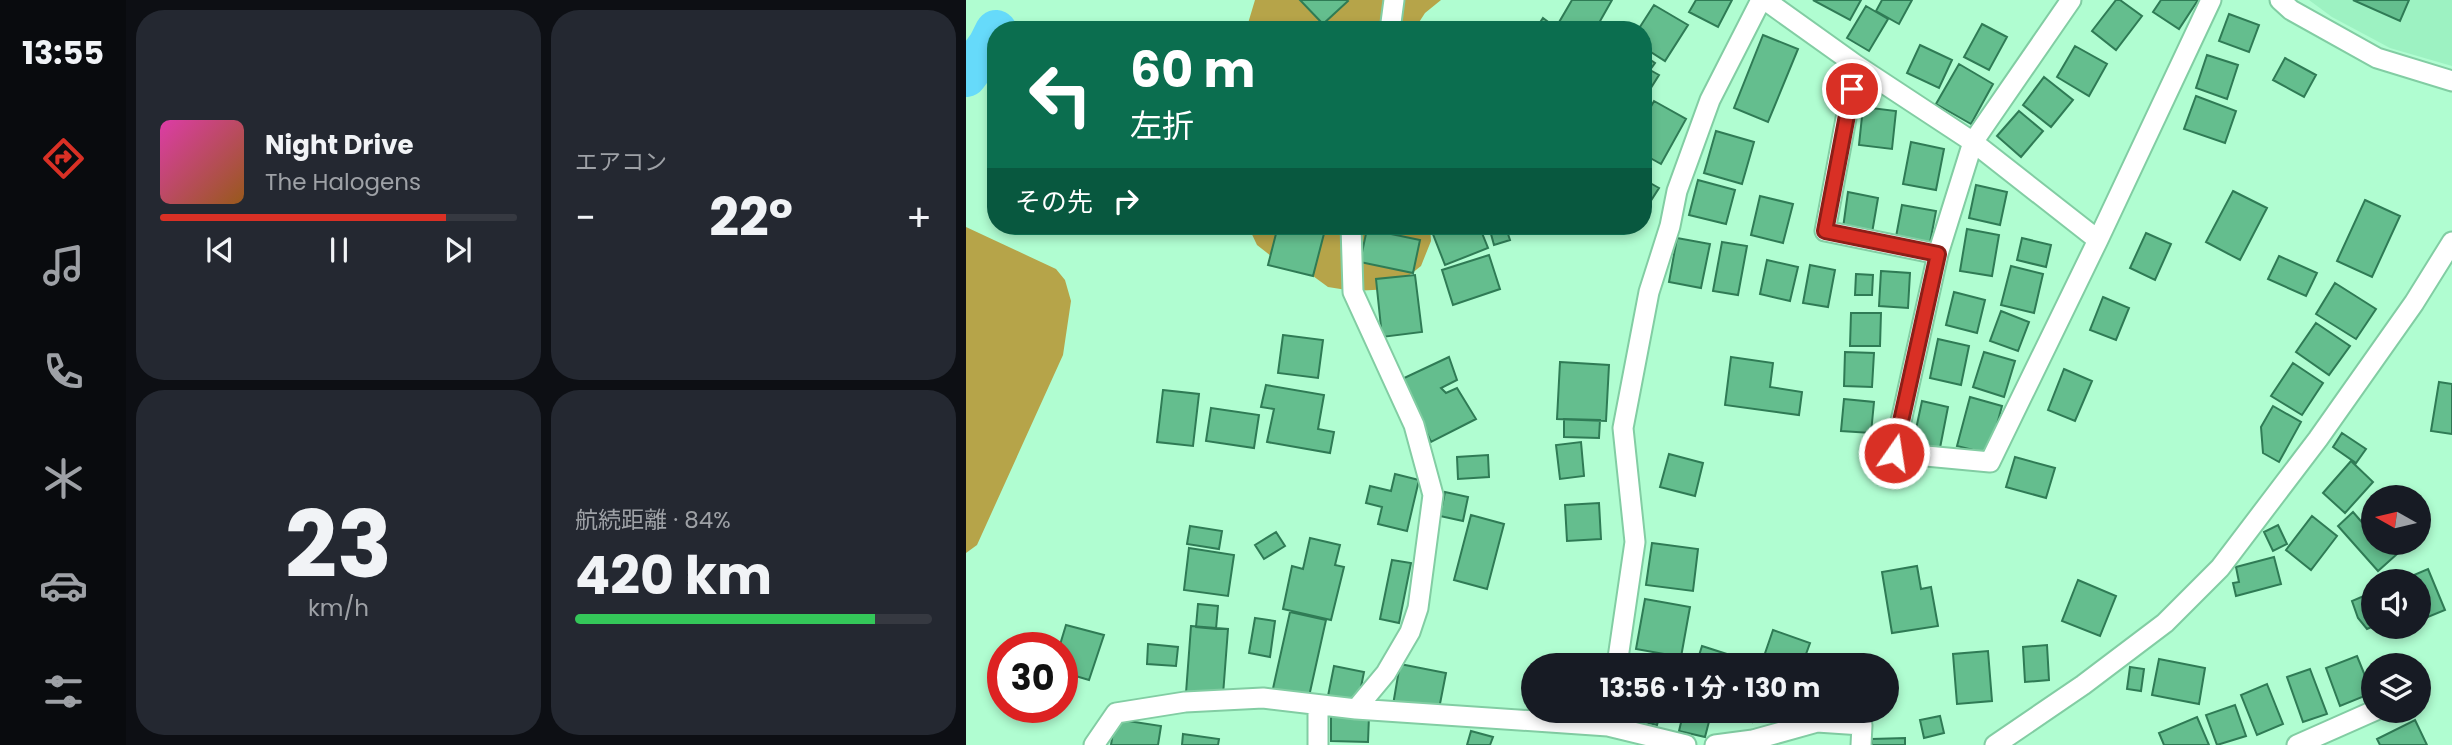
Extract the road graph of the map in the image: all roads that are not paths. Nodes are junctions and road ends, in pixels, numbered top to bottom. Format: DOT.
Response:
graph roads {
  1 [pos="1394,0"];
  2 [pos="1763,0"];
  3 [pos="2071,0"];
  4 [pos="2211,0"];
  5 [pos="2280,0"];
  6 [pos="1391,21"];
  7 [pos="1856,65"];
  8 [pos="2452,81"];
  9 [pos="1973,142"];
  10 [pos="1351,235"];
  11 [pos="2098,240"];
  12 [pos="2452,242"];
  13 [pos="1938,254"];
  14 [pos="1619,653"];
  15 [pos="1318,705"];
  16 [pos="1356,709"];
  17 [pos="1521,715"];
  18 [pos="2361,717"];
  19 [pos="1623,723"];
  20 [pos="1094,745"];
  21 [pos="1318,745"];
  22 [pos="1686,745"];
  23 [pos="1715,745"];
  24 [pos="1861,745"];
  25 [pos="1995,745"];
  26 [pos="2297,745"];
  1 -- 6 [label="street"];
  2 -- 7 [label="street"];
  2 -- 14 [label="street"];
  3 -- 9 [label="street"];
  4 -- 11 [label="street"];
  5 -- 8 [label="street"];
  7 -- 9 [label="street"];
  7 -- 13 [label="street"];
  9 -- 11 [label="street"];
  9 -- 13 [label="street"];
  10 -- 16 [label="street"];
  11 -- 13 [label="street"];
  12 -- 25 [label="street"];
  15 -- 16 [label="street"];
  15 -- 20 [label="street"];
  15 -- 21 [label="street"];
  16 -- 17 [label="street"];
  18 -- 26 [label="street"];
  19 -- 22 [label="street"];
  23 -- 24 [label="street"];
}
